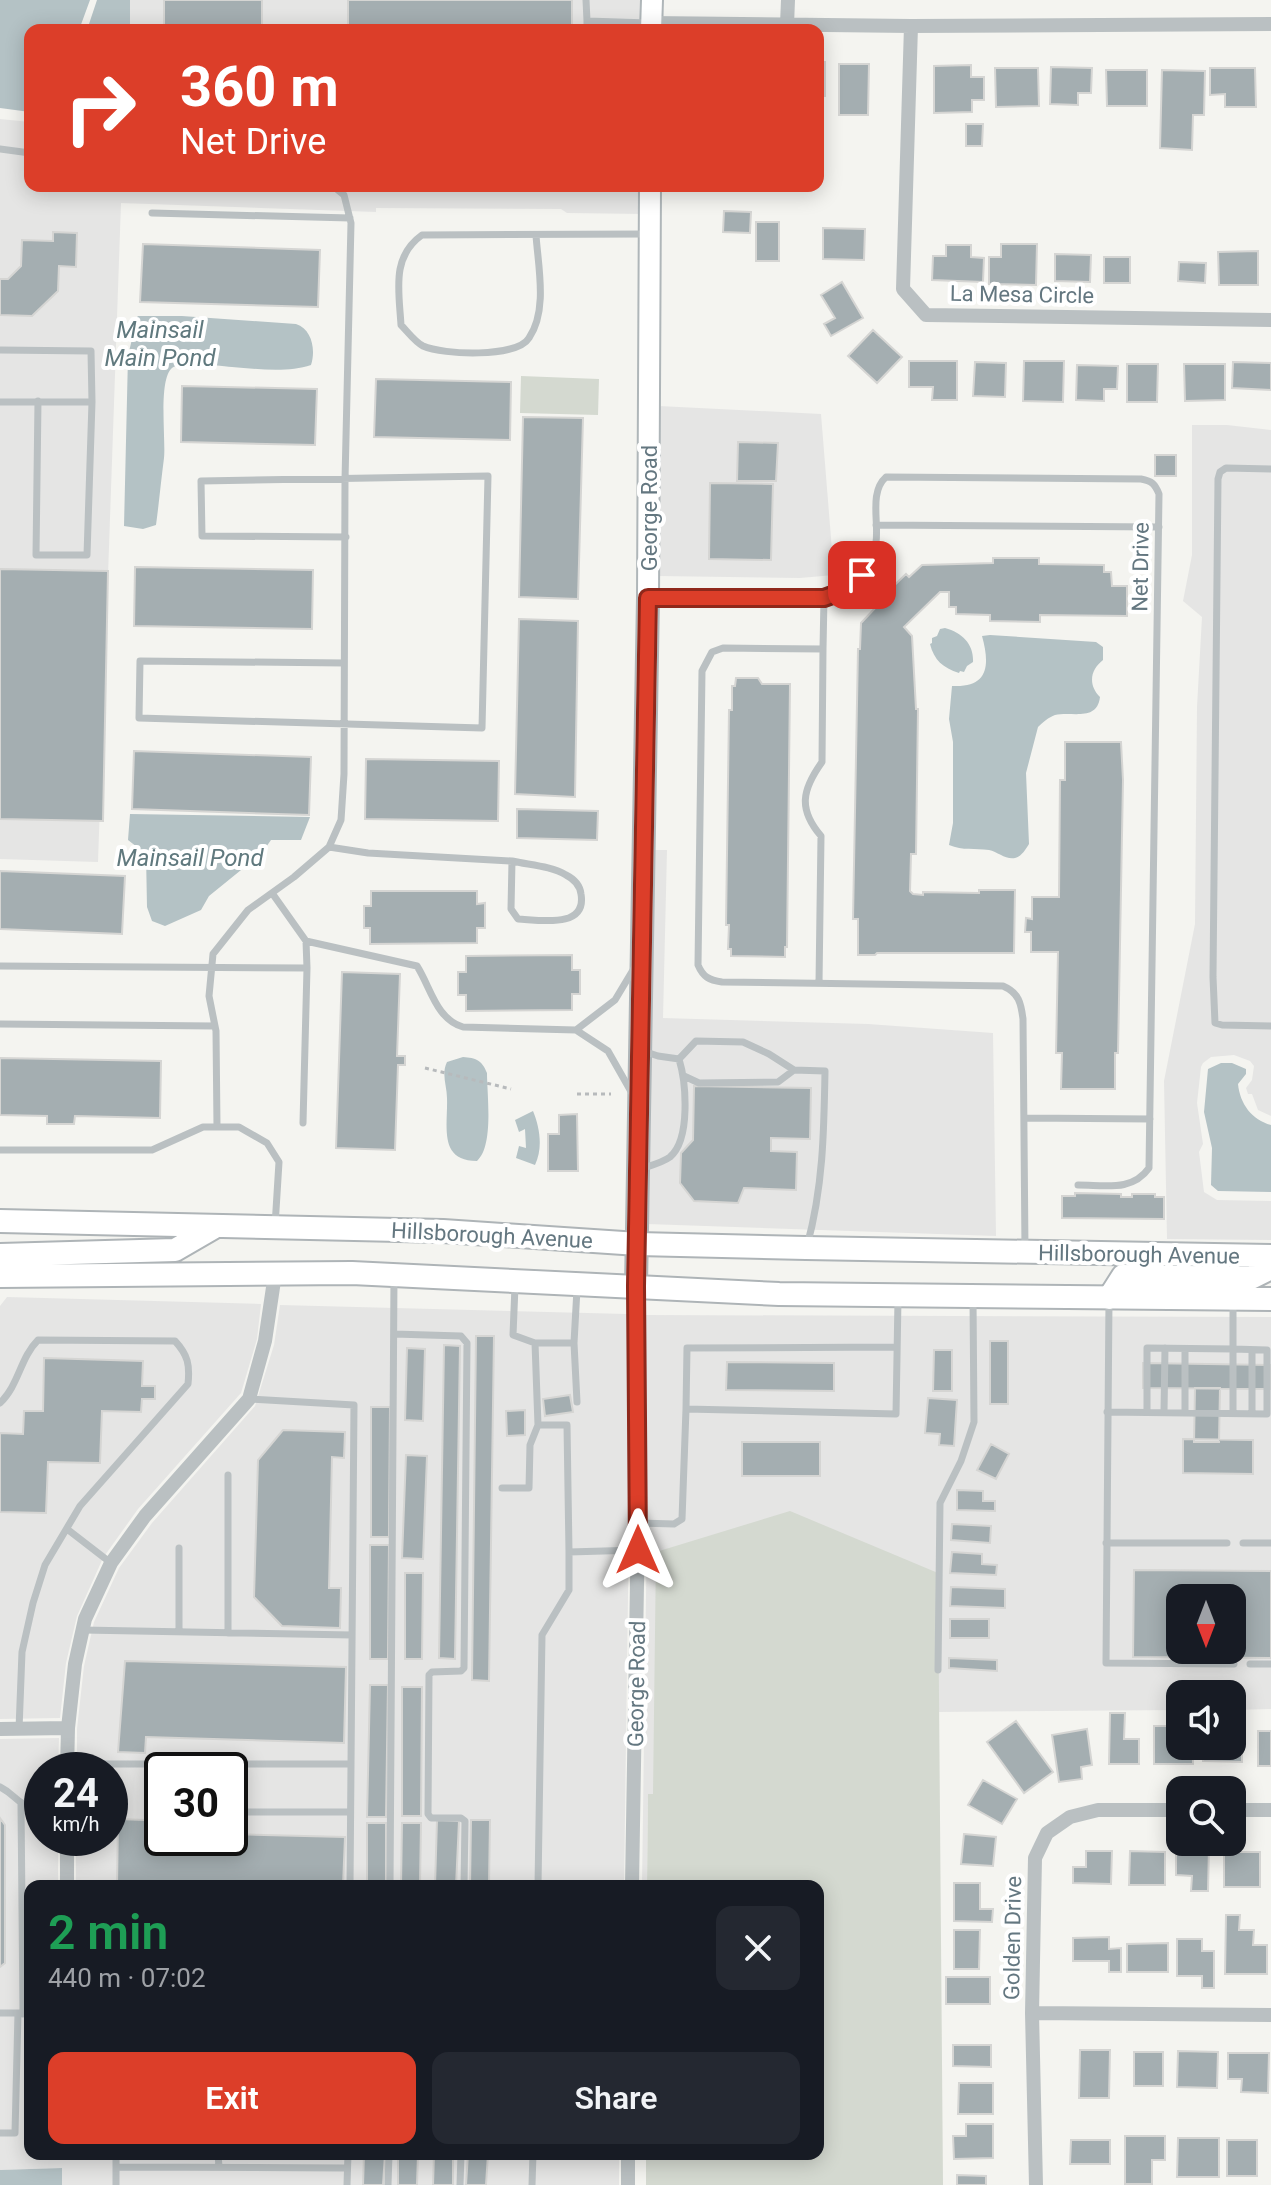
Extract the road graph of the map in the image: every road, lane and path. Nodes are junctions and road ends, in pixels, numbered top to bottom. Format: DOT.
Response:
graph roads {
  1 [pos="586,0"];
  2 [pos="652,0"];
  3 [pos="788,0"];
  4 [pos="587,21"];
  5 [pos="625,24"];
  6 [pos="651,24"];
  7 [pos="787,24"];
  8 [pos="1271,24"];
  9 [pos="824,25"];
  10 [pos="911,26"];
  11 [pos="0,149"];
  12 [pos="24,152"];
  13 [pos="340,192"];
  14 [pos="650,192"];
  15 [pos="152,213"];
  16 [pos="350,218"];
  17 [pos="650,234"];
  18 [pos="536,235"];
  19 [pos="1271,320"];
  20 [pos="0,350"];
  21 [pos="38,401"];
  22 [pos="0,402"];
  23 [pos="92,402"];
  24 [pos="1271,469"];
  25 [pos="345,480"];
  26 [pos="876,525"];
  27 [pos="1159,527"];
  28 [pos="346,537"];
  29 [pos="648,598"];
  30 [pos="824,598"];
  31 [pos="823,649"];
  32 [pos="344,663"];
  33 [pos="344,724"];
  34 [pos="329,847"];
  35 [pos="512,861"];
  36 [pos="272,893"];
  37 [pos="306,941"];
  38 [pos="643,952"];
  39 [pos="0,966"];
  40 [pos="212,968"];
  41 [pos="307,968"];
  42 [pos="819,983"];
  43 [pos="0,1024"];
  44 [pos="215,1026"];
  45 [pos="1271,1026"];
  46 [pos="576,1030"];
  47 [pos="641,1051"];
  48 [pos="679,1059"];
  49 [pos="425,1068"];
  50 [pos="794,1070"];
  51 [pos="684,1076"];
  52 [pos="511,1089"];
  53 [pos="577,1094"];
  54 [pos="611,1094"];
  55 [pos="641,1111"];
  56 [pos="1026,1118"];
  57 [pos="1150,1119"];
  58 [pos="303,1123"];
  59 [pos="217,1127"];
  60 [pos="0,1150"];
  61 [pos="640,1169"];
  62 [pos="1078,1185"];
  63 [pos="0,1221"];
  64 [pos="214,1227"];
  65 [pos="275,1228"];
  66 [pos="638,1244"];
  67 [pos="806,1248"];
  68 [pos="1025,1252"];
  69 [pos="0,1255"];
  70 [pos="1271,1256"];
  71 [pos="1271,1268"];
  72 [pos="275,1274"];
  73 [pos="394,1274"];
  74 [pos="0,1276"];
  75 [pos="515,1280"];
  76 [pos="578,1283"];
  77 [pos="636,1286"];
  78 [pos="898,1297"];
  79 [pos="973,1297"];
  80 [pos="1109,1298"];
  81 [pos="1233,1298"];
  82 [pos="1271,1299"];
  83 [pos="394,1334"];
  84 [pos="535,1343"];
  85 [pos="574,1343"];
  86 [pos="897,1347"];
  87 [pos="1165,1348"];
  88 [pos="1185,1349"];
  89 [pos="1233,1349"];
  90 [pos="1252,1350"];
  91 [pos="249,1399"];
  92 [pos="577,1402"];
  93 [pos="0,1403"];
  94 [pos="686,1409"];
  95 [pos="1107,1412"];
  96 [pos="1147,1412"];
  97 [pos="1164,1412"];
  98 [pos="1185,1413"];
  99 [pos="1233,1413"];
  100 [pos="1252,1414"];
  101 [pos="538,1425"];
  102 [pos="228,1475"];
  103 [pos="502,1488"];
  104 [pos="638,1523"];
  105 [pos="67,1529"];
  106 [pos="1106,1543"];
  107 [pos="1227,1543"];
  108 [pos="1243,1543"];
  109 [pos="1271,1543"];
  110 [pos="179,1548"];
  111 [pos="638,1550"];
  112 [pos="569,1552"];
  113 [pos="111,1563"];
  114 [pos="83,1630"];
  115 [pos="179,1632"];
  116 [pos="228,1633"];
  117 [pos="352,1635"];
  118 [pos="1166,1663"];
  119 [pos="1250,1664"];
  120 [pos="1271,1664"];
  121 [pos="938,1670"];
  122 [pos="68,1728"];
  123 [pos="0,1729"];
  124 [pos="19,1729"];
  125 [pos="68,1752"];
  126 [pos="248,1764"];
  127 [pos="351,1764"];
  128 [pos="0,1787"];
  129 [pos="21,1804"];
  130 [pos="24,1805"];
  131 [pos="1166,1810"];
  132 [pos="1246,1810"];
  133 [pos="1271,1810"];
  134 [pos="248,1812"];
  135 [pos="350,1812"];
  136 [pos="67,1856"];
  137 [pos="67,1880"];
  138 [pos="350,1880"];
  139 [pos="390,1880"];
  140 [pos="464,1880"];
  141 [pos="538,1880"];
  142 [pos="632,1880"];
  143 [pos="0,2013"];
  144 [pos="1032,2013"];
  145 [pos="24,2014"];
  146 [pos="1271,2015"];
  147 [pos="0,2133"];
  148 [pos="116,2160"];
  149 [pos="218,2160"];
  150 [pos="348,2160"];
  151 [pos="389,2160"];
  152 [pos="461,2160"];
  153 [pos="533,2160"];
  154 [pos="628,2160"];
  155 [pos="116,2167"];
  156 [pos="219,2167"];
  157 [pos="347,2168"];
  158 [pos="116,2185"];
  159 [pos="347,2185"];
  160 [pos="388,2185"];
  161 [pos="460,2185"];
  162 [pos="532,2185"];
  163 [pos="628,2185"];
  164 [pos="1036,2185"];
  1 -- 4 [label="lane"];
  2 -- 6 [label="street"];
  3 -- 7 [label="street"];
  4 -- 5 [label="lane"];
  8 -- 10 [label="street"];
  9 -- 10 [label="street"];
  10 -- 19 [label="street, La Mesa Circle"];
  11 -- 12 [label="lane"];
  13 -- 16 [label="lane"];
  14 -- 17 [label="street, George Road"];
  15 -- 16 [label="lane"];
  16 -- 25 [label="lane"];
  17 -- 18 [label="lane"];
  17 -- 29 [label="street, George Road"];
  18 -- 18 [label="lane"];
  20 -- 23 [label="lane"];
  21 -- 22 [label="lane"];
  21 -- 23 [label="lane"];
  21 -- 23 [label="lane"];
  24 -- 45 [label="lane"];
  25 -- 28 [label="lane"];
  25 -- 28 [label="lane"];
  25 -- 33 [label="lane"];
  26 -- 27 [label="lane"];
  26 -- 27 [label="lane, Net Drive"];
  26 -- 30 [label="lane, Net Drive"];
  27 -- 57 [label="lane, Net Drive"];
  28 -- 32 [label="lane"];
  29 -- 30 [label="lane, Net Drive"];
  29 -- 38 [label="street, George Road"];
  30 -- 31 [label="lane"];
  31 -- 42 [label="lane"];
  31 -- 42 [label="lane"];
  32 -- 33 [label="lane"];
  32 -- 33 [label="lane"];
  33 -- 34 [label="lane"];
  34 -- 35 [label="lane"];
  34 -- 36 [label="lane"];
  35 -- 35 [label="lane"];
  36 -- 37 [label="lane"];
  36 -- 40 [label="lane"];
  37 -- 41 [label="lane"];
  37 -- 46 [label="lane"];
  38 -- 46 [label="lane"];
  38 -- 47 [label="street, George Road"];
  39 -- 40 [label="lane"];
  40 -- 41 [label="lane"];
  40 -- 44 [label="lane"];
  41 -- 58 [label="lane"];
  42 -- 56 [label="lane"];
  43 -- 44 [label="lane"];
  44 -- 59 [label="lane"];
  46 -- 55 [label="lane"];
  47 -- 48 [label="lane"];
  47 -- 55 [label="street, George Road"];
  48 -- 50 [label="lane"];
  48 -- 51 [label="lane"];
  49 -- 52 [label="path"];
  50 -- 51 [label="lane"];
  50 -- 67 [label="lane"];
  51 -- 61 [label="lane"];
  53 -- 54 [label="path"];
  55 -- 61 [label="street, George Road"];
  56 -- 57 [label="lane"];
  56 -- 68 [label="lane"];
  57 -- 62 [label="lane, Net Drive"];
  59 -- 60 [label="lane"];
  59 -- 65 [label="lane"];
  61 -- 66 [label="street, George Road"];
  63 -- 64 [label="main road, Hillsborough Avenue"];
  64 -- 65 [label="main road, Hillsborough Avenue"];
  64 -- 69 [label="main road"];
  65 -- 66 [label="main road, Hillsborough Avenue"];
  66 -- 67 [label="main road, Hillsborough Avenue"];
  66 -- 77 [label="street, George Road"];
  67 -- 68 [label="main road, Hillsborough Avenue"];
  68 -- 70 [label="main road, Hillsborough Avenue"];
  71 -- 80 [label="main road"];
  72 -- 73 [label="main road, Hillsborough Avenue"];
  72 -- 74 [label="main road, Hillsborough Avenue"];
  72 -- 91 [label="street"];
  73 -- 75 [label="main road, Hillsborough Avenue"];
  73 -- 83 [label="lane"];
  75 -- 76 [label="main road, Hillsborough Avenue"];
  75 -- 84 [label="lane"];
  76 -- 77 [label="main road, Hillsborough Avenue"];
  76 -- 85 [label="lane"];
  77 -- 78 [label="main road, Hillsborough Avenue"];
  77 -- 104 [label="street, George Road"];
  78 -- 79 [label="main road, Hillsborough Avenue"];
  78 -- 86 [label="lane"];
  79 -- 80 [label="main road, Hillsborough Avenue"];
  79 -- 121 [label="lane"];
  80 -- 81 [label="main road, Hillsborough Avenue"];
  80 -- 95 [label="lane"];
  81 -- 82 [label="main road, Hillsborough Avenue"];
  81 -- 89 [label="lane"];
  83 -- 139 [label="lane"];
  83 -- 140 [label="lane"];
  84 -- 85 [label="lane"];
  84 -- 101 [label="lane"];
  85 -- 92 [label="lane"];
  86 -- 94 [label="lane"];
  86 -- 94 [label="lane"];
  87 -- 88 [label="lane"];
  87 -- 96 [label="lane"];
  87 -- 97 [label="lane"];
  88 -- 89 [label="lane"];
  88 -- 98 [label="lane"];
  89 -- 90 [label="lane"];
  89 -- 99 [label="lane"];
  90 -- 100 [label="lane"];
  90 -- 100 [label="lane"];
  91 -- 113 [label="street"];
  91 -- 117 [label="lane"];
  93 -- 105 [label="lane"];
  94 -- 104 [label="lane"];
  95 -- 96 [label="lane"];
  95 -- 106 [label="lane"];
  96 -- 97 [label="lane"];
  97 -- 98 [label="lane"];
  98 -- 99 [label="lane"];
  99 -- 100 [label="lane"];
  101 -- 103 [label="lane"];
  101 -- 112 [label="lane"];
  102 -- 116 [label="lane"];
  104 -- 111 [label="street, George Road"];
  105 -- 113 [label="lane"];
  105 -- 124 [label="lane"];
  106 -- 107 [label="lane"];
  106 -- 118 [label="lane"];
  108 -- 109 [label="lane"];
  110 -- 115 [label="lane"];
  111 -- 112 [label="lane"];
  111 -- 142 [label="street, George Road"];
  112 -- 141 [label="lane"];
  113 -- 114 [label="street"];
  114 -- 115 [label="lane"];
  114 -- 122 [label="street"];
  115 -- 116 [label="lane"];
  116 -- 117 [label="lane"];
  117 -- 127 [label="lane"];
  119 -- 120 [label="lane"];
  122 -- 124 [label="street"];
  122 -- 125 [label="street"];
  123 -- 124 [label="street"];
  126 -- 127 [label="lane"];
  127 -- 135 [label="lane"];
  128 -- 129 [label="lane"];
  129 -- 130 [label="lane"];
  129 -- 145 [label="lane"];
  131 -- 144 [label="street, Golden Drive"];
  132 -- 133 [label="street"];
  134 -- 135 [label="lane"];
  135 -- 138 [label="lane"];
  136 -- 137 [label="street"];
  143 -- 145 [label="lane"];
  144 -- 146 [label="street"];
  144 -- 164 [label="street, Golden Drive"];
  145 -- 147 [label="lane"];
  148 -- 155 [label="lane"];
  149 -- 156 [label="lane"];
  150 -- 157 [label="lane"];
  151 -- 160 [label="lane"];
  152 -- 161 [label="lane"];
  153 -- 162 [label="lane"];
  154 -- 163 [label="street"];
  155 -- 156 [label="lane"];
  155 -- 158 [label="lane"];
  156 -- 157 [label="lane"];
  157 -- 159 [label="lane"];
}
